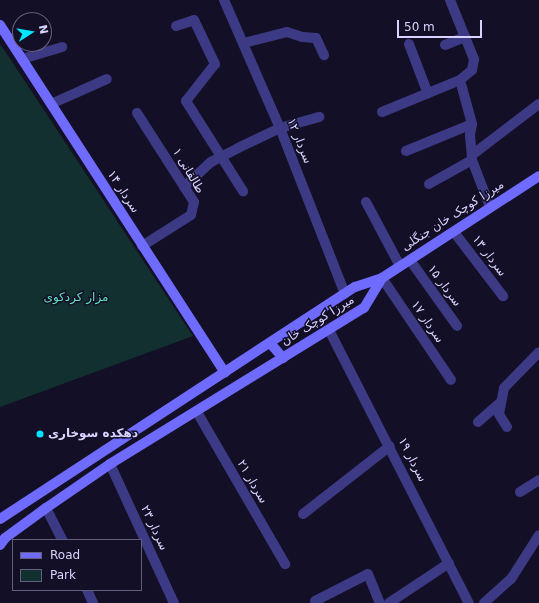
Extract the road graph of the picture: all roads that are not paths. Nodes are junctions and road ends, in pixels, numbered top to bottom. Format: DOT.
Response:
graph roads {
  1 [pos="224,0"];
  2 [pos="452,1"];
  3 [pos="0,25"];
  4 [pos="176,26"];
  5 [pos="465,37"];
  6 [pos="244,43"];
  7 [pos="409,44"];
  8 [pos="445,45"];
  9 [pos="62,48"];
  10 [pos="324,56"];
  11 [pos="22,59"];
  12 [pos="107,79"];
  13 [pos="460,80"];
  14 [pos="428,94"];
  15 [pos="51,104"];
  16 [pos="539,104"];
  17 [pos="382,112"];
  18 [pos="137,113"];
  19 [pos="319,117"];
  20 [pos="472,124"];
  21 [pos="280,128"];
  22 [pos="406,152"];
  23 [pos="222,156"];
  24 [pos="472,157"];
  25 [pos="539,176"];
  26 [pos="429,184"];
  27 [pos="184,187"];
  28 [pos="243,191"];
  29 [pos="366,202"];
  30 [pos="490,207"];
  31 [pos="454,232"];
  32 [pos="142,246"];
  33 [pos="410,260"];
  34 [pos="400,266"];
  35 [pos="382,278"];
  36 [pos="344,294"];
  37 [pos="503,296"];
  38 [pos="457,326"];
  39 [pos="329,330"];
  40 [pos="270,343"];
  41 [pos="539,352"];
  42 [pos="283,358"];
  43 [pos="225,373"];
  44 [pos="451,380"];
  45 [pos="501,402"];
  46 [pos="197,412"];
  47 [pos="478,422"];
  48 [pos="507,427"];
  49 [pos="390,446"];
  50 [pos="110,464"];
  51 [pos="539,480"];
  52 [pos="520,492"];
  53 [pos="46,508"];
  54 [pos="302,514"];
  55 [pos="0,519"];
  56 [pos="539,535"];
  57 [pos="62,539"];
  58 [pos="0,545"];
  59 [pos="449,563"];
  60 [pos="285,564"];
  61 [pos="87,591"];
  62 [pos="494,599"];
  63 [pos="315,601"];
  64 [pos="93,603"];
  65 [pos="174,603"];
  66 [pos="380,603"];
  67 [pos="389,603"];
  68 [pos="469,603"];
  69 [pos="484,603"];
  1 -- 6 [label="street, سردار ۱۲"];
  2 -- 5 [label="street"];
  3 -- 11 [label="main road, سردار ۱۴"];
  4 -- 23 [label="street"];
  5 -- 8 [label="street"];
  5 -- 13 [label="street"];
  6 -- 10 [label="street"];
  6 -- 21 [label="street, سردار ۱۲"];
  7 -- 14 [label="street"];
  9 -- 11 [label="street"];
  11 -- 15 [label="main road, سردار ۱۴"];
  12 -- 15 [label="street"];
  13 -- 14 [label="street"];
  13 -- 20 [label="street"];
  14 -- 17 [label="street"];
  15 -- 32 [label="main road, سردار ۱۴"];
  16 -- 24 [label="street"];
  18 -- 27 [label="street, طالقانی ۱"];
  19 -- 21 [label="street"];
  20 -- 22 [label="street"];
  20 -- 24 [label="street"];
  21 -- 23 [label="street"];
  21 -- 36 [label="street, سردار ۱۲"];
  23 -- 27 [label="street"];
  23 -- 28 [label="street"];
  24 -- 26 [label="street"];
  24 -- 30 [label="street"];
  25 -- 30 [label="main road, میرزا کوچک خان جنگلی"];
  27 -- 32 [label="street, طالقانی ۱"];
  29 -- 34 [label="street"];
  30 -- 31 [label="main road, میرزا کوچک خان جنگلی"];
  31 -- 33 [label="main road, میرزا کوچک خان جنگلی"];
  31 -- 37 [label="street, سردار ۱۳"];
  32 -- 43 [label="main road, سردار ۱۴"];
  33 -- 34 [label="main road, میرزا کوچک خان جنگلی"];
  33 -- 38 [label="street, سردار ۱۵"];
  34 -- 35 [label="main road, میرزا کوچک خان جنگلی"];
  35 -- 36 [label="main road, میرزا کوچک خان"];
  35 -- 39 [label="main road, میرزا کوچک خان"];
  35 -- 44 [label="street, سردار ۱۷"];
  36 -- 40 [label="main road, میرزا کوچک خان"];
  39 -- 42 [label="main road, میرزا کوچک خان"];
  39 -- 49 [label="street, سردار ۱۹"];
  40 -- 42 [label="main road"];
  40 -- 43 [label="main road, میرزا کوچک خان"];
  41 -- 45 [label="street"];
  42 -- 46 [label="main road, میرزا کوچک خان"];
  43 -- 55 [label="main road, میرزا کوچک خان"];
  45 -- 47 [label="street"];
  45 -- 48 [label="street"];
  46 -- 50 [label="main road, میرزا کوچک خان"];
  46 -- 60 [label="street, سردار ۲۱"];
  49 -- 54 [label="street"];
  49 -- 59 [label="street, سردار ۱۹"];
  50 -- 53 [label="main road, میرزا کوچک خان"];
  50 -- 65 [label="street, سردار ۲۳"];
  51 -- 52 [label="street"];
  53 -- 57 [label="street"];
  53 -- 58 [label="main road, میرزا کوچک خان"];
  56 -- 62 [label="street"];
  59 -- 67 [label="street"];
  59 -- 68 [label="street, سردار ۱۹"];
  61 -- 64 [label="street"];
  62 -- 69 [label="street"];
  63 -- 66 [label="street"];
}
